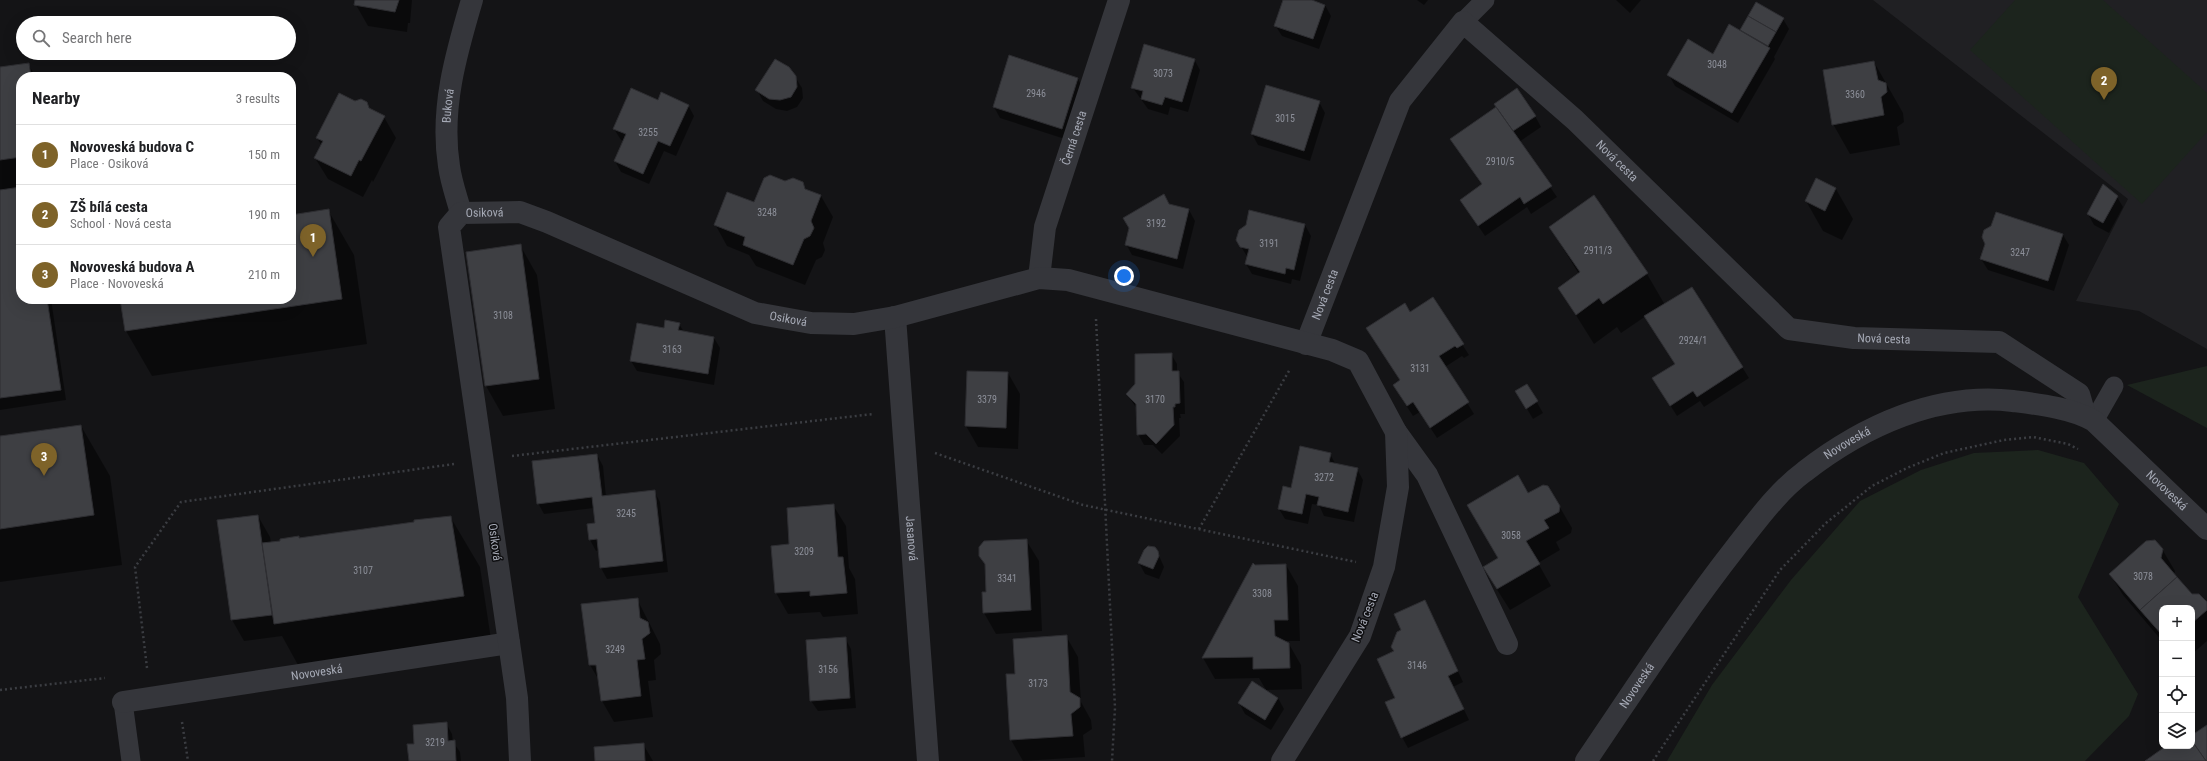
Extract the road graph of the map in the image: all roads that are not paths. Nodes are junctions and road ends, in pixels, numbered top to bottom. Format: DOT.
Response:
graph roads {
  1 [pos="472,0"];
  2 [pos="1119,0"];
  3 [pos="1485,0"];
  4 [pos="1463,22"];
  5 [pos="461,213"];
  6 [pos="1039,278"];
  7 [pos="895,317"];
  8 [pos="1306,344"];
  9 [pos="2114,386"];
  10 [pos="2090,418"];
  11 [pos="1396,432"];
  12 [pos="2207,529"];
  13 [pos="509,643"];
  14 [pos="1507,644"];
  15 [pos="123,702"];
  16 [pos="131,761"];
  17 [pos="520,761"];
  18 [pos="928,761"];
  19 [pos="1282,761"];
  20 [pos="1586,761"];
  1 -- 5 [label="street, Buková"];
  2 -- 6 [label="street, Černá cesta"];
  3 -- 4 [label="lane"];
  4 -- 8 [label="street, Nová cesta"];
  4 -- 10 [label="street, Nová cesta"];
  5 -- 7 [label="street, Osiková"];
  5 -- 13 [label="street, Osiková"];
  6 -- 7 [label="street, Osiková"];
  6 -- 8 [label="street, Nová cesta"];
  7 -- 18 [label="street, Jasanová"];
  8 -- 11 [label="street, Nová cesta"];
  9 -- 10 [label="lane"];
  10 -- 12 [label="street, Novoveská"];
  10 -- 20 [label="street, Novoveská"];
  11 -- 14 [label="street, Nová cesta"];
  11 -- 19 [label="street, Nová cesta"];
  13 -- 15 [label="street, Novoveská"];
  13 -- 17 [label="street, Osiková"];
  15 -- 16 [label="lane"];
}
